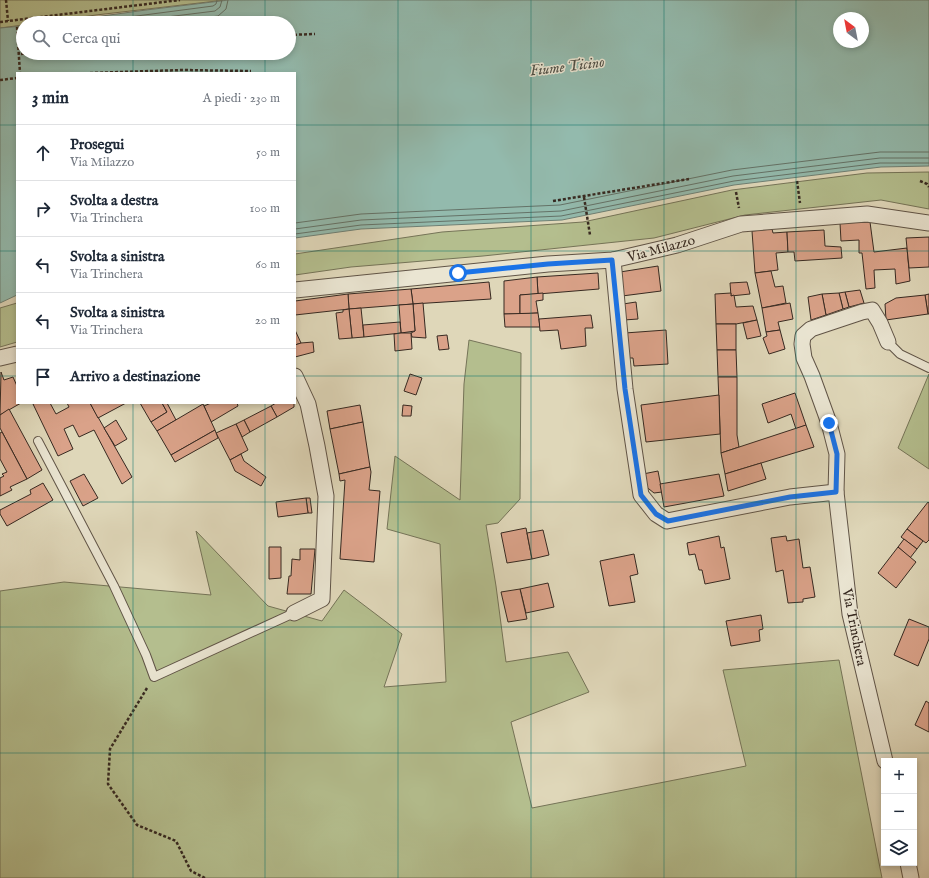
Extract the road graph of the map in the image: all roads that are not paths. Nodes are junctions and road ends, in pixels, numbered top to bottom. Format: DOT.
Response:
graph roads {
  1 [pos="929,223"];
  2 [pos="612,260"];
  3 [pos="296,290"];
  4 [pos="888,342"];
  5 [pos="16,354"];
  6 [pos="0,358"];
  7 [pos="929,368"];
  8 [pos="296,378"];
  9 [pos="38,441"];
  10 [pos="836,492"];
  11 [pos="294,613"];
  12 [pos="884,758"];
  13 [pos="909,866"];
  14 [pos="911,878"];
  1 -- 2 [label="street, Via Milazzo"];
  2 -- 3 [label="street, Via Milazzo"];
  2 -- 10 [label="street"];
  4 -- 7 [label="lane"];
  4 -- 10 [label="street, Via Trinchera"];
  5 -- 6 [label="street"];
  8 -- 11 [label="street"];
  9 -- 11 [label="lane"];
  10 -- 12 [label="street, Via Trinchera"];
  13 -- 14 [label="street"];
}
